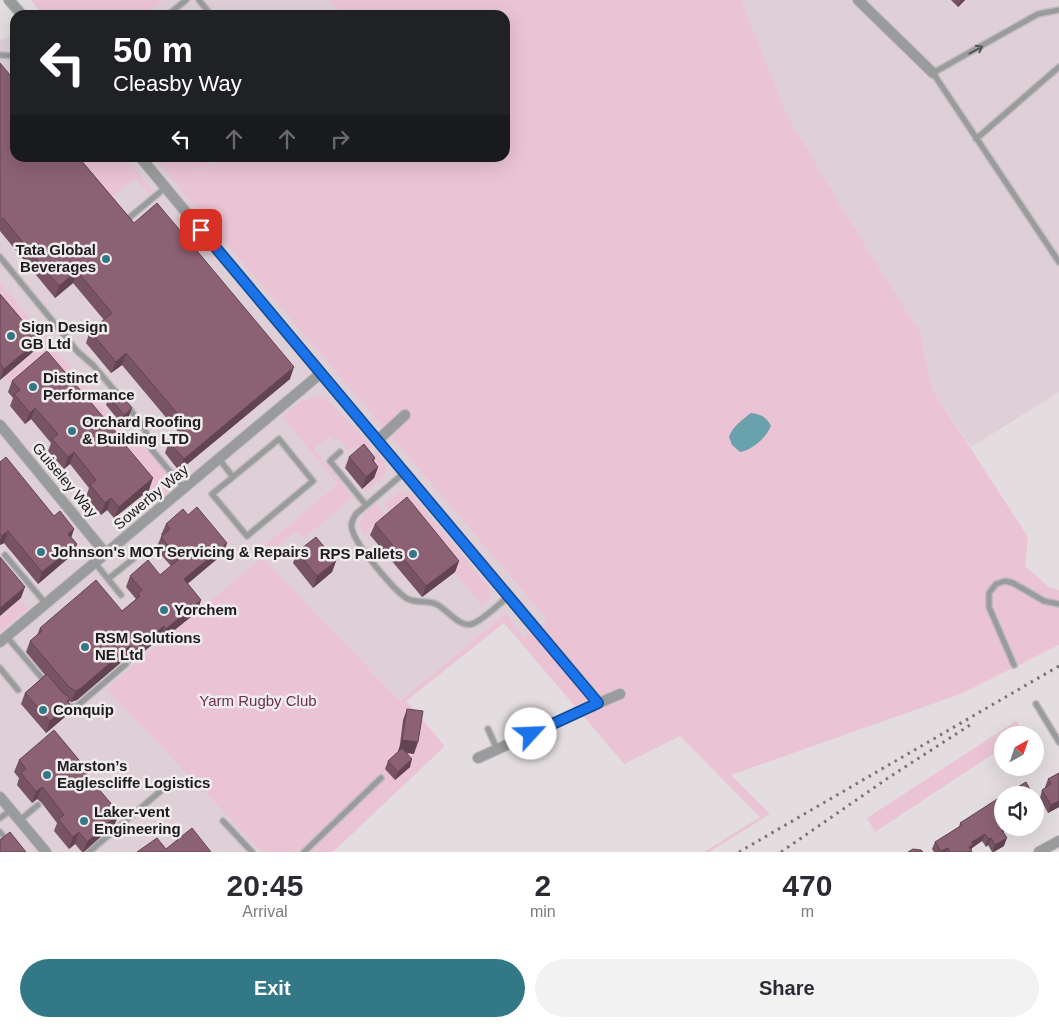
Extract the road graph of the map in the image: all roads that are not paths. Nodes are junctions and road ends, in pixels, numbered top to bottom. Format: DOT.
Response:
graph roads {
  1 [pos="9,0"];
  2 [pos="186,0"];
  3 [pos="199,0"];
  4 [pos="858,0"];
  5 [pos="18,10"];
  6 [pos="174,10"];
  7 [pos="207,10"];
  8 [pos="1059,10"];
  9 [pos="1059,67"];
  10 [pos="933,73"];
  11 [pos="976,138"];
  12 [pos="144,162"];
  13 [pos="166,187"];
  14 [pos="124,223"];
  15 [pos="0,258"];
  16 [pos="1059,262"];
  17 [pos="320,374"];
  18 [pos="405,415"];
  19 [pos="0,425"];
  20 [pos="378,440"];
  21 [pos="340,452"];
  22 [pos="219,459"];
  23 [pos="405,472"];
  24 [pos="233,477"];
  25 [pos="184,488"];
  26 [pos="366,505"];
  27 [pos="106,554"];
  28 [pos="5,555"];
  29 [pos="133,559"];
  30 [pos="95,563"];
  31 [pos="108,580"];
  32 [pos="121,595"];
  33 [pos="509,596"];
  34 [pos="46,604"];
  35 [pos="1059,604"];
  36 [pos="3,639"];
  37 [pos="126,664"];
  38 [pos="1014,665"];
  39 [pos="0,668"];
  40 [pos="51,688"];
  41 [pos="18,690"];
  42 [pos="620,694"];
  43 [pos="62,702"];
  44 [pos="598,703"];
  45 [pos="1036,704"];
  46 [pos="488,729"];
  47 [pos="1059,742"];
  48 [pos="498,749"];
  49 [pos="478,758"];
  50 [pos="381,778"];
  51 [pos="162,789"];
  52 [pos="0,797"];
  53 [pos="38,805"];
  54 [pos="11,810"];
  55 [pos="0,818"];
  56 [pos="20,820"];
  57 [pos="223,821"];
  58 [pos="0,832"];
  59 [pos="1059,841"];
  60 [pos="16,852"];
  61 [pos="46,852"];
  62 [pos="89,852"];
  63 [pos="252,852"];
  64 [pos="304,852"];
  65 [pos="1039,852"];
  1 -- 5 [label="street"];
  2 -- 6 [label="lane"];
  3 -- 7 [label="lane"];
  4 -- 10 [label="street"];
  10 -- 8 [label="lane, one-way"];
  9 -- 11 [label="lane"];
  10 -- 11 [label="lane"];
  11 -- 16 [label="lane"];
  12 -- 13 [label="street"];
  13 -- 14 [label="lane"];
  13 -- 17 [label="street"];
  15 -- 25 [label="lane"];
  17 -- 20 [label="street"];
  17 -- 22 [label="street, Sowerby Way"];
  18 -- 20 [label="street"];
  19 -- 27 [label="street, Guiseley Way"];
  20 -- 23 [label="street"];
  21 -- 26 [label="lane"];
  22 -- 24 [label="lane"];
  22 -- 25 [label="street, Sowerby Way"];
  23 -- 26 [label="lane"];
  23 -- 33 [label="street"];
  24 -- 24 [label="lane"];
  25 -- 27 [label="street, Sowerby Way"];
  26 -- 33 [label="lane"];
  27 -- 30 [label="street, Sowerby Way"];
  28 -- 34 [label="lane"];
  29 -- 31 [label="lane"];
  30 -- 31 [label="lane"];
  30 -- 34 [label="street, Sowerby Way"];
  31 -- 32 [label="lane"];
  33 -- 44 [label="street"];
  34 -- 36 [label="street, Sowerby Way"];
  35 -- 38 [label="lane"];
  36 -- 40 [label="lane"];
  37 -- 43 [label="lane"];
  39 -- 41 [label="lane"];
  42 -- 44 [label="street"];
  44 -- 48 [label="street"];
  45 -- 47 [label="lane"];
  46 -- 48 [label="lane"];
  48 -- 49 [label="street"];
  50 -- 64 [label="lane"];
  51 -- 62 [label="lane"];
  52 -- 54 [label="street"];
  53 -- 56 [label="lane"];
  54 -- 55 [label="lane"];
  54 -- 56 [label="street"];
  56 -- 61 [label="street"];
  57 -- 63 [label="lane"];
  58 -- 60 [label="lane"];
  59 -- 65 [label="street"];
}
